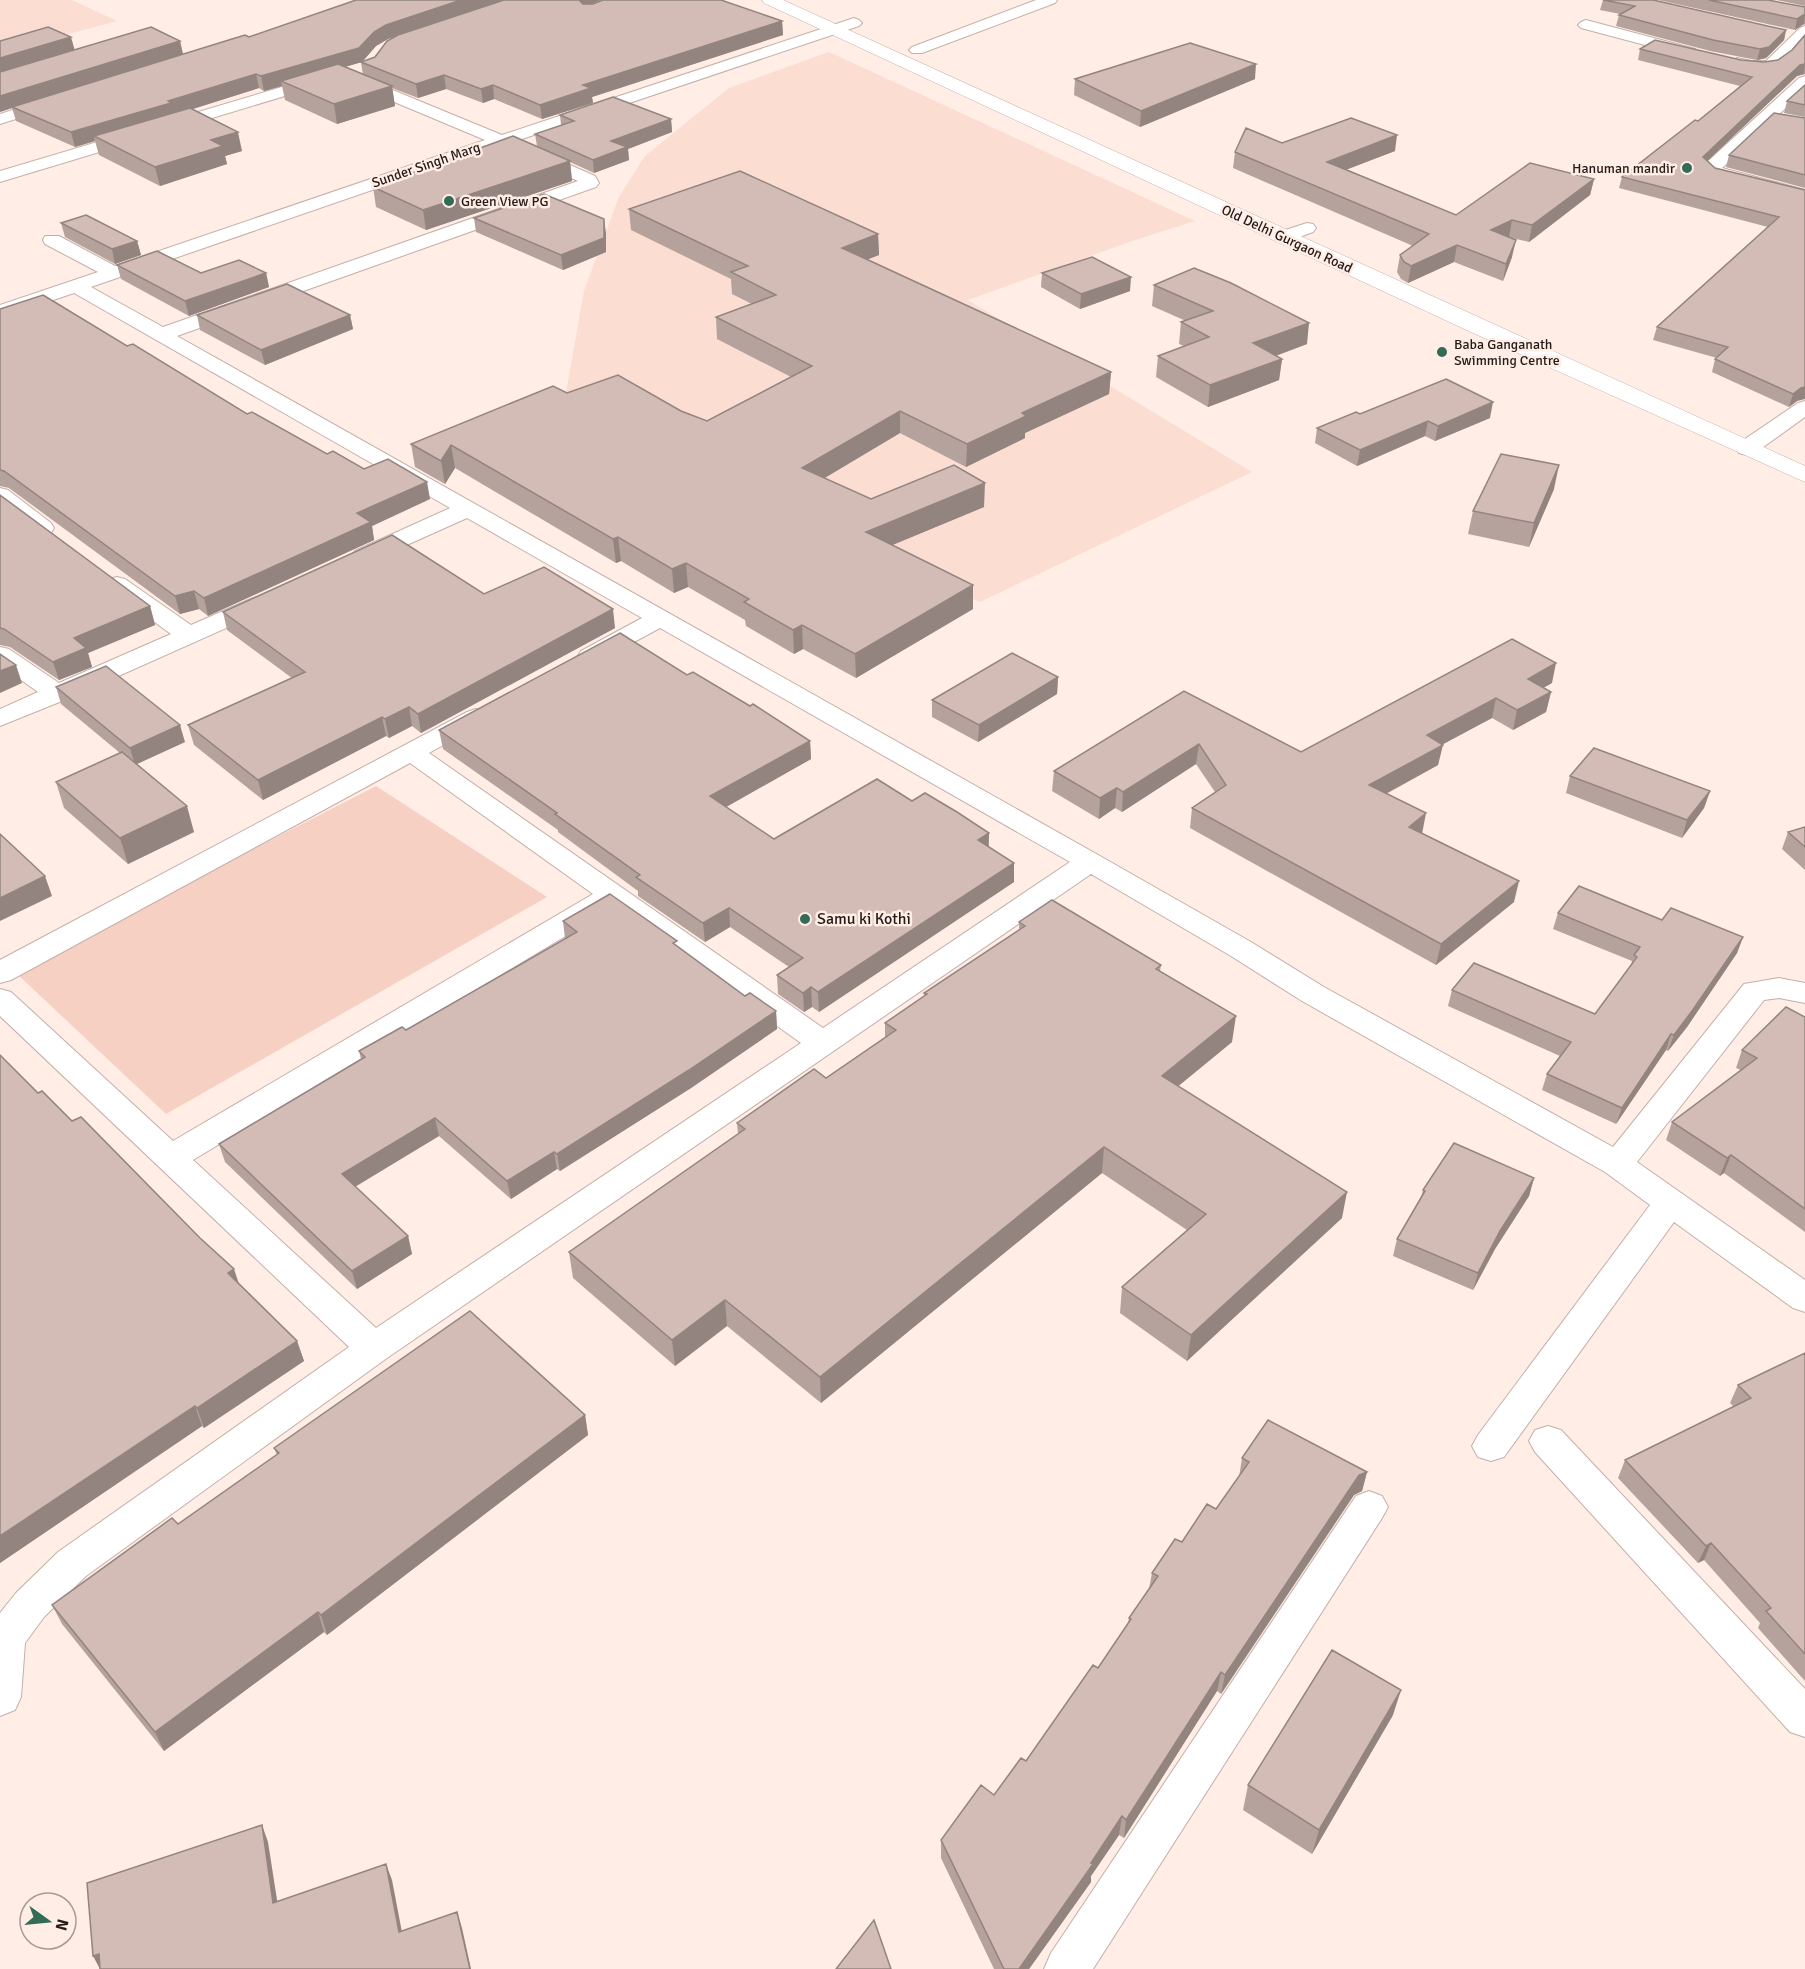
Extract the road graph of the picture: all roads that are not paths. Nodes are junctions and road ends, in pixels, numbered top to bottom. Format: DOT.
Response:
graph roads {
  1 [pos="770,0"];
  2 [pos="805,0"];
  3 [pos="1050,0"];
  4 [pos="854,23"];
  5 [pos="1586,25"];
  6 [pos="832,29"];
  7 [pos="1776,33"];
  8 [pos="1801,34"];
  9 [pos="917,50"];
  10 [pos="369,67"];
  11 [pos="341,75"];
  12 [pos="1805,81"];
  13 [pos="67,98"];
  14 [pos="1766,116"];
  15 [pos="0,119"];
  16 [pos="1785,120"];
  17 [pos="500,140"];
  18 [pos="0,177"];
  19 [pos="1805,195"];
  20 [pos="1307,228"];
  21 [pos="1283,237"];
  22 [pos="52,240"];
  23 [pos="114,273"];
  24 [pos="76,287"];
  25 [pos="6,305"];
  26 [pos="160,335"];
  27 [pos="1805,407"];
  28 [pos="1755,442"];
  29 [pos="1805,454"];
  30 [pos="1805,475"];
  31 [pos="0,495"];
  32 [pos="467,509"];
  33 [pos="56,538"];
  34 [pos="339,567"];
  35 [pos="104,573"];
  36 [pos="286,592"];
  37 [pos="661,618"];
  38 [pos="190,636"];
  39 [pos="0,654"];
  40 [pos="567,668"];
  41 [pos="58,694"];
  42 [pos="494,708"];
  43 [pos="0,718"];
  44 [pos="411,752"];
  45 [pos="1090,862"];
  46 [pos="613,895"];
  47 [pos="0,973"];
  48 [pos="1805,993"];
  49 [pos="0,999"];
  50 [pos="822,1044"];
  51 [pos="172,1157"];
  52 [pos="1617,1164"];
  53 [pos="1671,1202"];
  54 [pos="1805,1298"];
  55 [pos="374,1348"];
  56 [pos="1548,1441"];
  57 [pos="1491,1446"];
  58 [pos="1369,1507"];
  59 [pos="3,1634"];
  60 [pos="0,1697"];
  61 [pos="1805,1718"];
  62 [pos="1067,1969"];
  1 -- 6 [label="main road, Old Delhi Gurgaon Road"];
  2 -- 4 [label="main road, Old Delhi Gurgaon Road"];
  3 -- 9 [label="street"];
  4 -- 6 [label="street, Sunder Singh Marg"];
  4 -- 9 [label="main road, Old Delhi Gurgaon Road"];
  5 -- 8 [label="street"];
  6 -- 17 [label="street, Sunder Singh Marg"];
  6 -- 21 [label="main road, Old Delhi Gurgaon Road"];
  7 -- 8 [label="street"];
  9 -- 20 [label="main road, Old Delhi Gurgaon Road"];
  10 -- 11 [label="street"];
  11 -- 17 [label="street"];
  11 -- 18 [label="street"];
  12 -- 14 [label="street"];
  13 -- 15 [label="street"];
  14 -- 16 [label="street"];
  14 -- 19 [label="street"];
  17 -- 23 [label="street, Sunder Singh Marg"];
  17 -- 26 [label="street"];
  20 -- 21 [label="street"];
  20 -- 28 [label="main road, Old Delhi Gurgaon Road"];
  21 -- 28 [label="main road, Old Delhi Gurgaon Road"];
  22 -- 23 [label="street"];
  23 -- 24 [label="street, Sunder Singh Marg"];
  24 -- 25 [label="street, Sunder Singh Marg"];
  24 -- 26 [label="street"];
  26 -- 32 [label="street"];
  27 -- 28 [label="street"];
  28 -- 29 [label="main road, Old Delhi Gurgaon Road"];
  28 -- 30 [label="main road, Old Delhi Gurgaon Road"];
  31 -- 33 [label="street"];
  32 -- 34 [label="street"];
  32 -- 37 [label="street"];
  35 -- 38 [label="street"];
  36 -- 38 [label="street"];
  37 -- 40 [label="street"];
  37 -- 45 [label="street"];
  38 -- 41 [label="street"];
  39 -- 41 [label="street"];
  41 -- 43 [label="street"];
  42 -- 44 [label="street"];
  44 -- 46 [label="street"];
  44 -- 47 [label="street"];
  45 -- 50 [label="street"];
  45 -- 52 [label="street"];
  46 -- 50 [label="street"];
  46 -- 51 [label="street"];
  48 -- 52 [label="street"];
  49 -- 51 [label="street"];
  50 -- 55 [label="street"];
  51 -- 55 [label="street"];
  52 -- 53 [label="street"];
  53 -- 54 [label="street"];
  53 -- 57 [label="street"];
  55 -- 59 [label="street"];
  56 -- 61 [label="street"];
  58 -- 62 [label="street"];
  59 -- 60 [label="street"];
}
